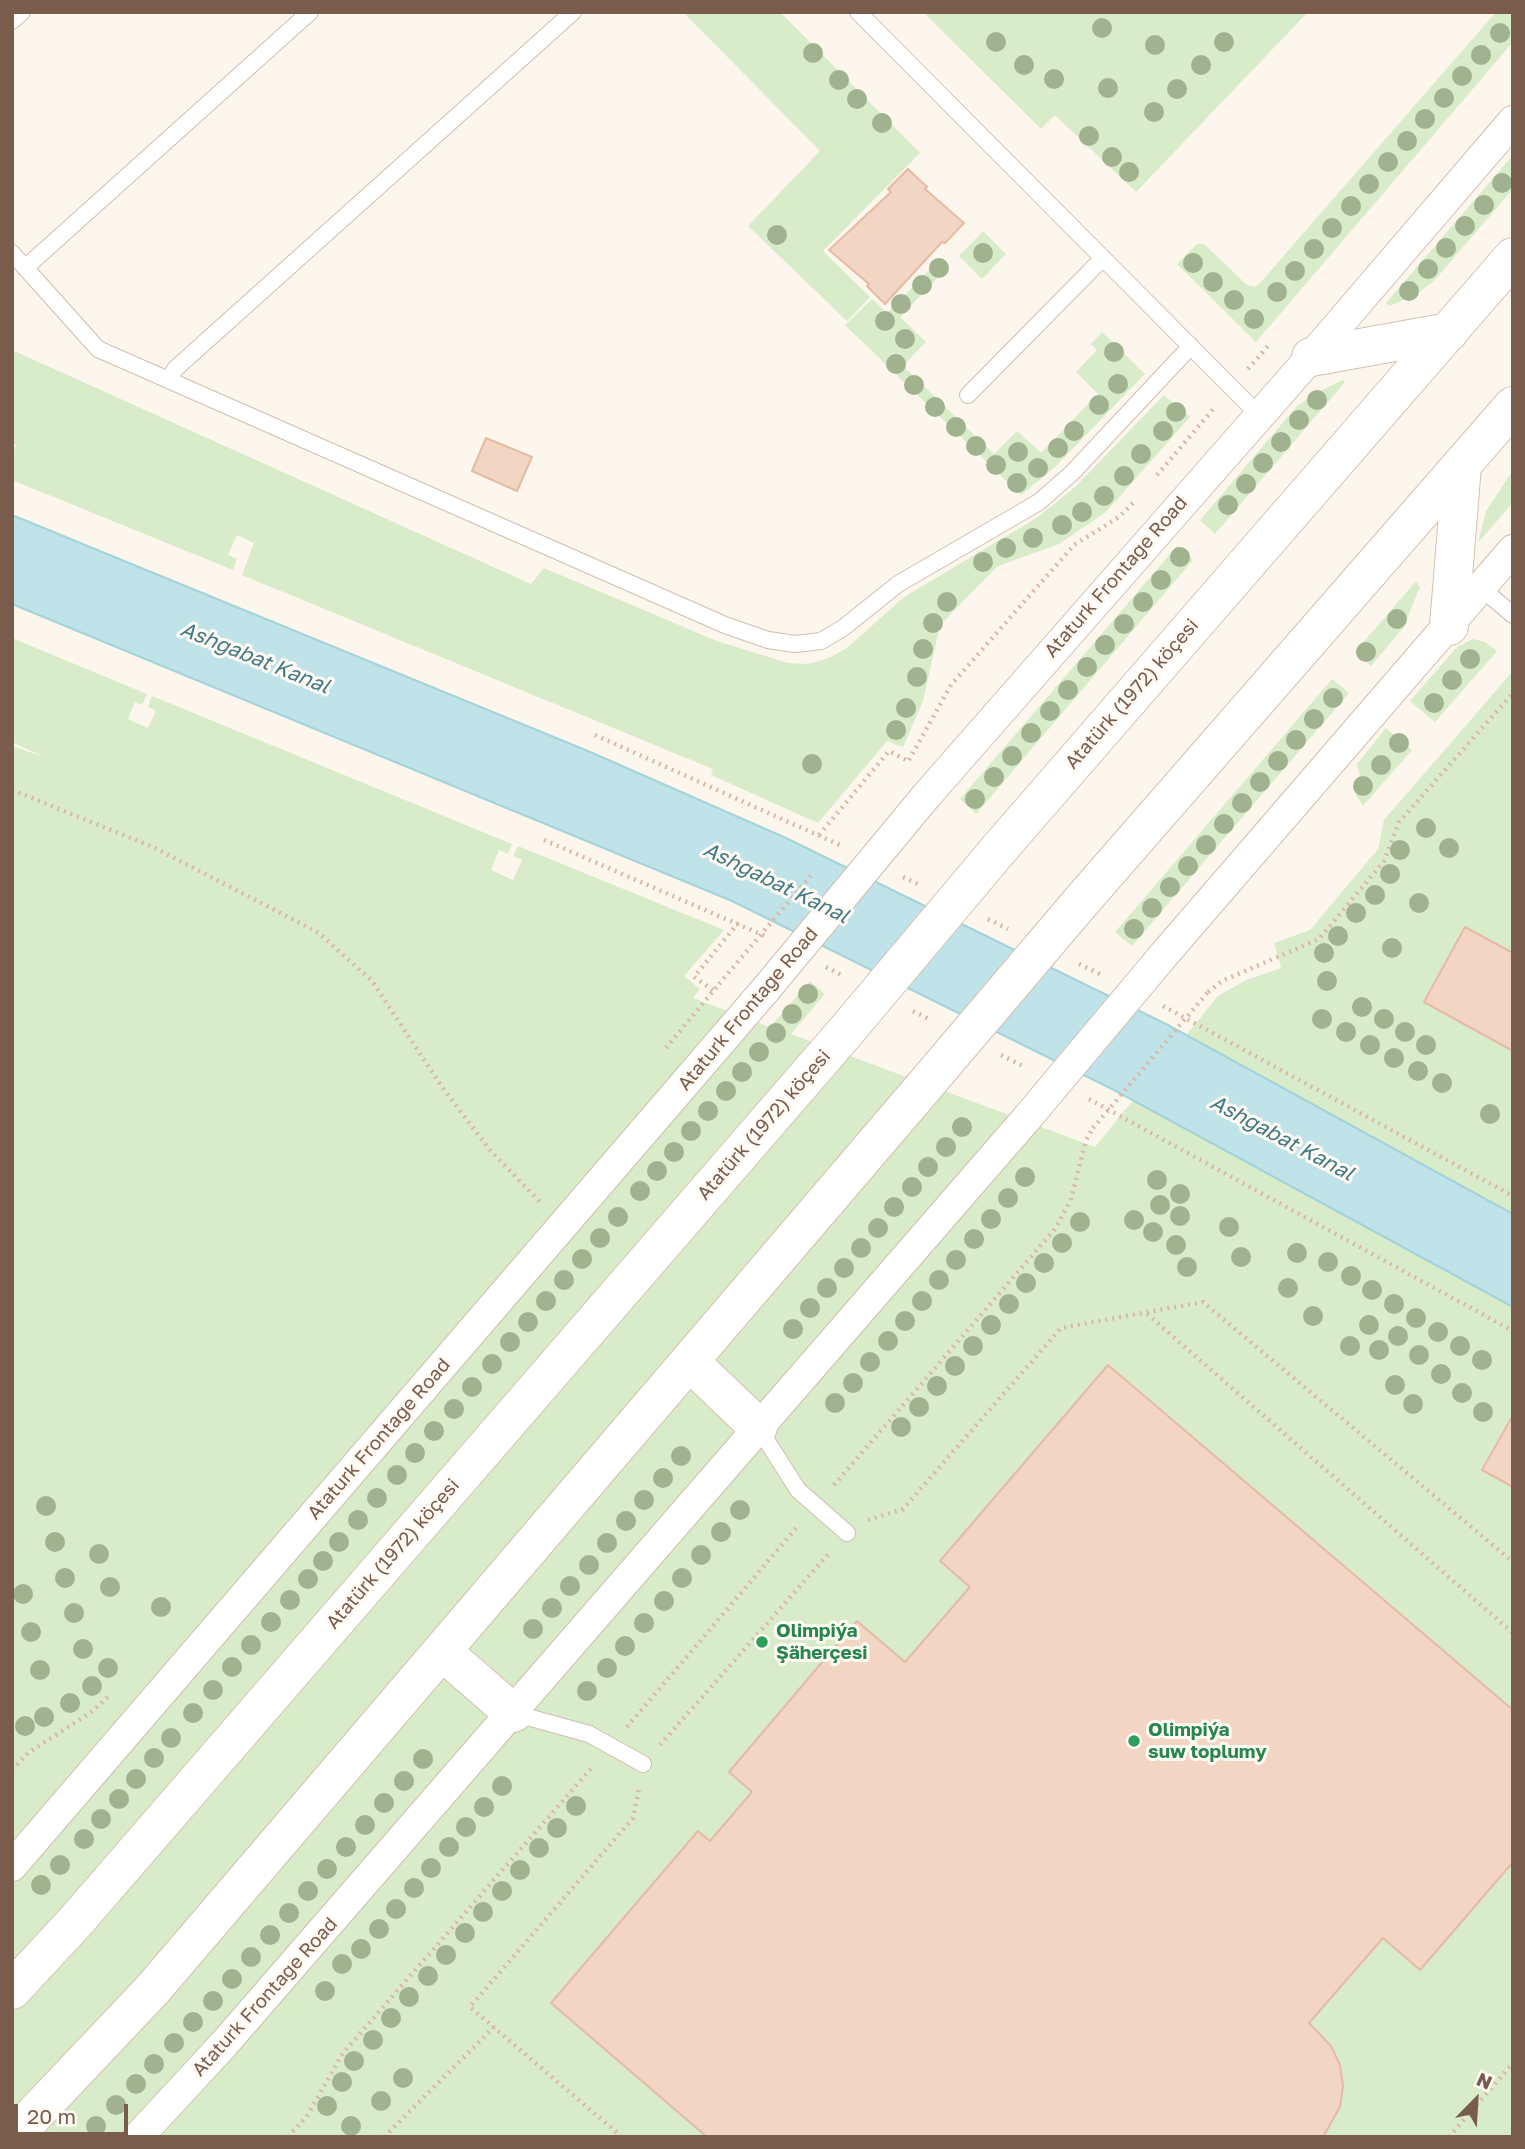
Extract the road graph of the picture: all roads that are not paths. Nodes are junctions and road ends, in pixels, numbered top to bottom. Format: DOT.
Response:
graph roads {
  1 [pos="22,12"];
  2 [pos="310,12"];
  3 [pos="573,12"];
  4 [pos="858,12"];
  5 [pos="12,21"];
  6 [pos="1513,121"];
  7 [pos="12,253"];
  8 [pos="1513,257"];
  9 [pos="1103,258"];
  10 [pos="25,268"];
  11 [pos="1449,332"];
  12 [pos="1191,346"];
  13 [pos="1311,357"];
  14 [pos="169,380"];
  15 [pos="968,395"];
  16 [pos="1513,406"];
  17 [pos="1259,415"];
  18 [pos="1462,465"];
  19 [pos="1513,550"];
  20 [pos="1481,587"];
  21 [pos="1513,615"];
  22 [pos="1449,626"];
  23 [pos="690,1363"];
  24 [pos="758,1427"];
  25 [pos="847,1533"];
  26 [pos="443,1652"];
  27 [pos="513,1713"];
  28 [pos="643,1764"];
  29 [pos="12,1866"];
  30 [pos="12,1990"];
  31 [pos="13,2137"];
  32 [pos="138,2137"];
  1 -- 5 [label="lane"];
  2 -- 10 [label="lane"];
  3 -- 14 [label="lane"];
  4 -- 9 [label="lane"];
  6 -- 13 [label="street, Ataturk Frontage Road"];
  7 -- 10 [label="lane"];
  8 -- 11 [label="main road, Atatürk (1972) köçesi"];
  9 -- 12 [label="lane"];
  9 -- 15 [label="lane"];
  10 -- 14 [label="lane"];
  11 -- 13 [label="main road"];
  11 -- 30 [label="main road, Atatürk (1972) köçesi, bridge"];
  12 -- 14 [label="lane"];
  12 -- 17 [label="lane"];
  13 -- 17 [label="street, Ataturk Frontage Road"];
  16 -- 18 [label="main road"];
  17 -- 29 [label="street, Ataturk Frontage Road, bridge"];
  18 -- 22 [label="main road"];
  18 -- 23 [label="main road, bridge"];
  19 -- 20 [label="street, Ataturk Frontage Road"];
  20 -- 21 [label="lane"];
  20 -- 22 [label="street, Ataturk Frontage Road"];
  22 -- 24 [label="street, Ataturk Frontage Road, bridge"];
  23 -- 24 [label="main road"];
  23 -- 26 [label="main road"];
  24 -- 25 [label="lane"];
  24 -- 27 [label="street, Ataturk Frontage Road"];
  26 -- 27 [label="main road"];
  26 -- 31 [label="main road"];
  27 -- 28 [label="lane"];
  27 -- 32 [label="street, Ataturk Frontage Road"];
}
